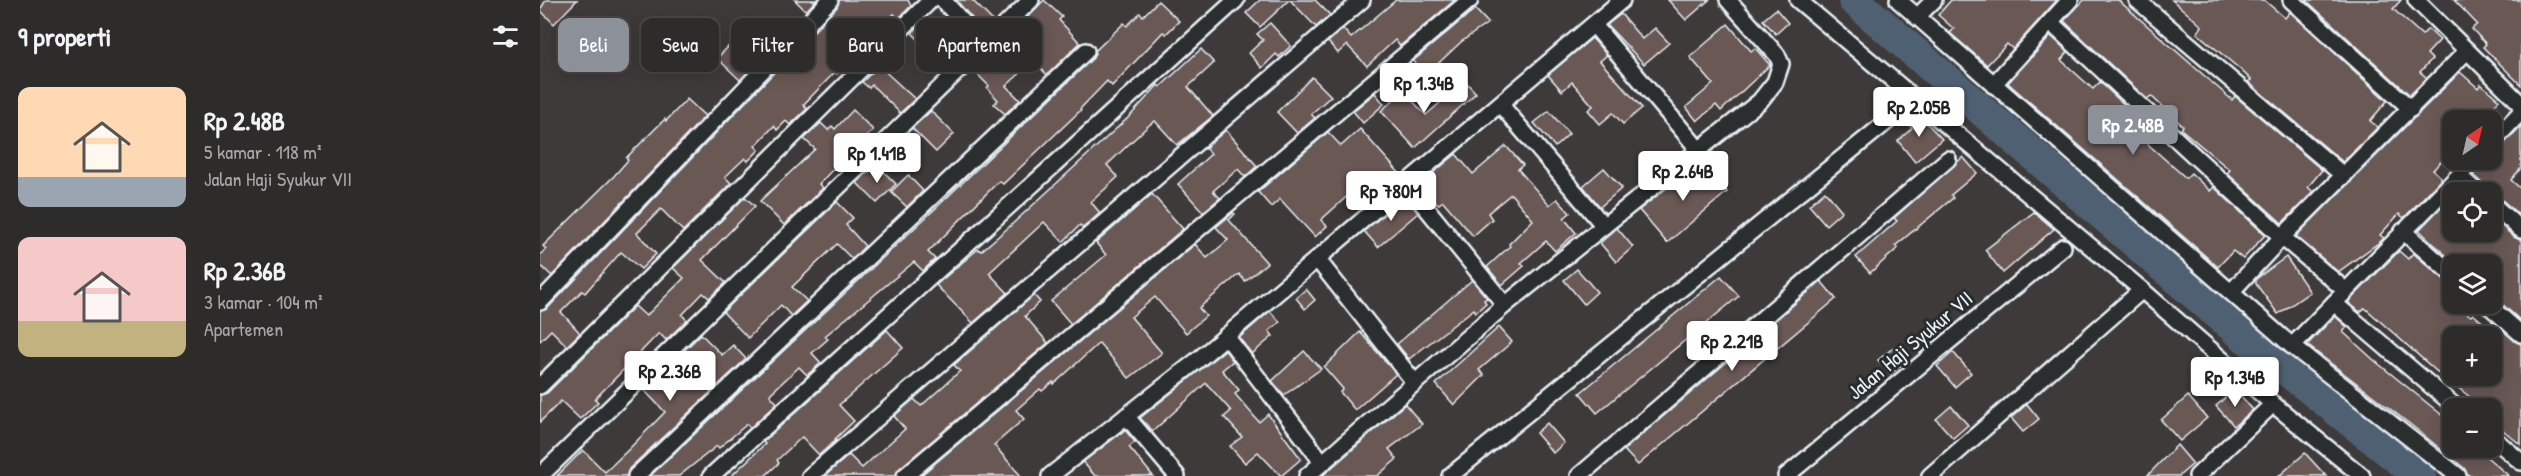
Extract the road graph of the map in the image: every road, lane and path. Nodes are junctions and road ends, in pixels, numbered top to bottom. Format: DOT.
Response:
graph roads {
  1 [pos="830,0"];
  2 [pos="932,0"];
  3 [pos="943,0"];
  4 [pos="1031,0"];
  5 [pos="1236,0"];
  6 [pos="1362,0"];
  7 [pos="1470,0"];
  8 [pos="1622,0"];
  9 [pos="1728,0"];
  10 [pos="1798,0"];
  11 [pos="1898,0"];
  12 [pos="1934,0"];
  13 [pos="2070,0"];
  14 [pos="2137,0"];
  15 [pos="2290,0"];
  16 [pos="2416,0"];
  17 [pos="1917,17"];
  18 [pos="959,18"];
  19 [pos="1013,18"];
  20 [pos="2051,23"];
  21 [pos="1594,26"];
  22 [pos="1086,51"];
  23 [pos="2467,51"];
  24 [pos="957,72"];
  25 [pos="1994,85"];
  26 [pos="1500,104"];
  27 [pos="2521,104"];
  28 [pos="2411,110"];
  29 [pos="2521,112"];
  30 [pos="1889,120"];
  31 [pos="2502,132"];
  32 [pos="1699,150"];
  33 [pos="1948,159"];
  34 [pos="2465,170"];
  35 [pos="2344,176"];
  36 [pos="2459,176"];
  37 [pos="2466,182"];
  38 [pos="1406,183"];
  39 [pos="2502,213"];
  40 [pos="1604,226"];
  41 [pos="2521,230"];
  42 [pos="2403,231"];
  43 [pos="2282,237"];
  44 [pos="2063,247"];
  45 [pos="1317,259"];
  46 [pos="2442,265"];
  47 [pos="2142,290"];
  48 [pos="2345,290"];
  49 [pos="2232,291"];
  50 [pos="540,302"];
  51 [pos="2334,303"];
  52 [pos="1505,305"];
  53 [pos="2498,314"];
  54 [pos="2521,334"];
  55 [pos="1226,336"];
  56 [pos="2292,345"];
  57 [pos="1415,383"];
  58 [pos="540,386"];
  59 [pos="2445,398"];
  60 [pos="2273,404"];
  61 [pos="1126,416"];
  62 [pos="2502,446"];
  63 [pos="1323,462"];
  64 [pos="2521,462"];
  65 [pos="2342,471"];
  66 [pos="540,476"];
  67 [pos="636,476"];
  68 [pos="711,476"];
  69 [pos="810,476"];
  70 [pos="905,476"];
  71 [pos="1050,476"];
  72 [pos="1177,476"];
  73 [pos="1307,476"];
  74 [pos="1449,476"];
  75 [pos="1579,476"];
  76 [pos="1786,476"];
  77 [pos="1930,476"];
  78 [pos="2197,476"];
  79 [pos="2362,476"];
  80 [pos="2457,476"];
  1 -- 50 [label="street"];
  2 -- 58 [label="street"];
  3 -- 18 [label="street"];
  4 -- 19 [label="street"];
  5 -- 68 [label="street"];
  6 -- 69 [label="street"];
  7 -- 70 [label="street"];
  8 -- 21 [label="street"];
  9 -- 32 [label="street"];
  10 -- 47 [label="street"];
  11 -- 17 [label="street"];
  12 -- 17 [label="street"];
  13 -- 20 [label="street"];
  14 -- 35 [label="street"];
  15 -- 28 [label="street"];
  16 -- 23 [label="street"];
  17 -- 25 [label="street"];
  20 -- 25 [label="street"];
  20 -- 43 [label="street"];
  21 -- 26 [label="street"];
  21 -- 32 [label="street"];
  22 -- 67 [label="street"];
  23 -- 27 [label="street"];
  23 -- 28 [label="street"];
  24 -- 66 [label="street"];
  25 -- 49 [label="street"];
  26 -- 38 [label="street"];
  26 -- 40 [label="street"];
  28 -- 35 [label="street"];
  29 -- 31 [label="street"];
  30 -- 74 [label="street"];
  32 -- 40 [label="street"];
  33 -- 75 [label="street"];
  34 -- 36 [label="street"];
  35 -- 43 [label="street"];
  36 -- 37 [label="street"];
  36 -- 42 [label="street"];
  38 -- 45 [label="street"];
  38 -- 52 [label="street"];
  39 -- 41 [label="street"];
  40 -- 52 [label="street"];
  42 -- 46 [label="street"];
  42 -- 48 [label="street"];
  43 -- 48 [label="street"];
  43 -- 49 [label="street"];
  44 -- 76 [label="street, Jalan Haji Syukur VII"];
  45 -- 55 [label="street"];
  45 -- 57 [label="street"];
  47 -- 60 [label="street"];
  47 -- 77 [label="street"];
  48 -- 51 [label="street"];
  49 -- 56 [label="street"];
  51 -- 56 [label="street"];
  51 -- 59 [label="street"];
  52 -- 57 [label="street"];
  53 -- 54 [label="street"];
  55 -- 61 [label="street"];
  55 -- 63 [label="street"];
  56 -- 80 [label="street"];
  57 -- 63 [label="street"];
  60 -- 65 [label="street"];
  60 -- 78 [label="street"];
  61 -- 71 [label="street"];
  61 -- 72 [label="street"];
  62 -- 64 [label="street"];
  63 -- 73 [label="street"];
  65 -- 79 [label="street"];
}
